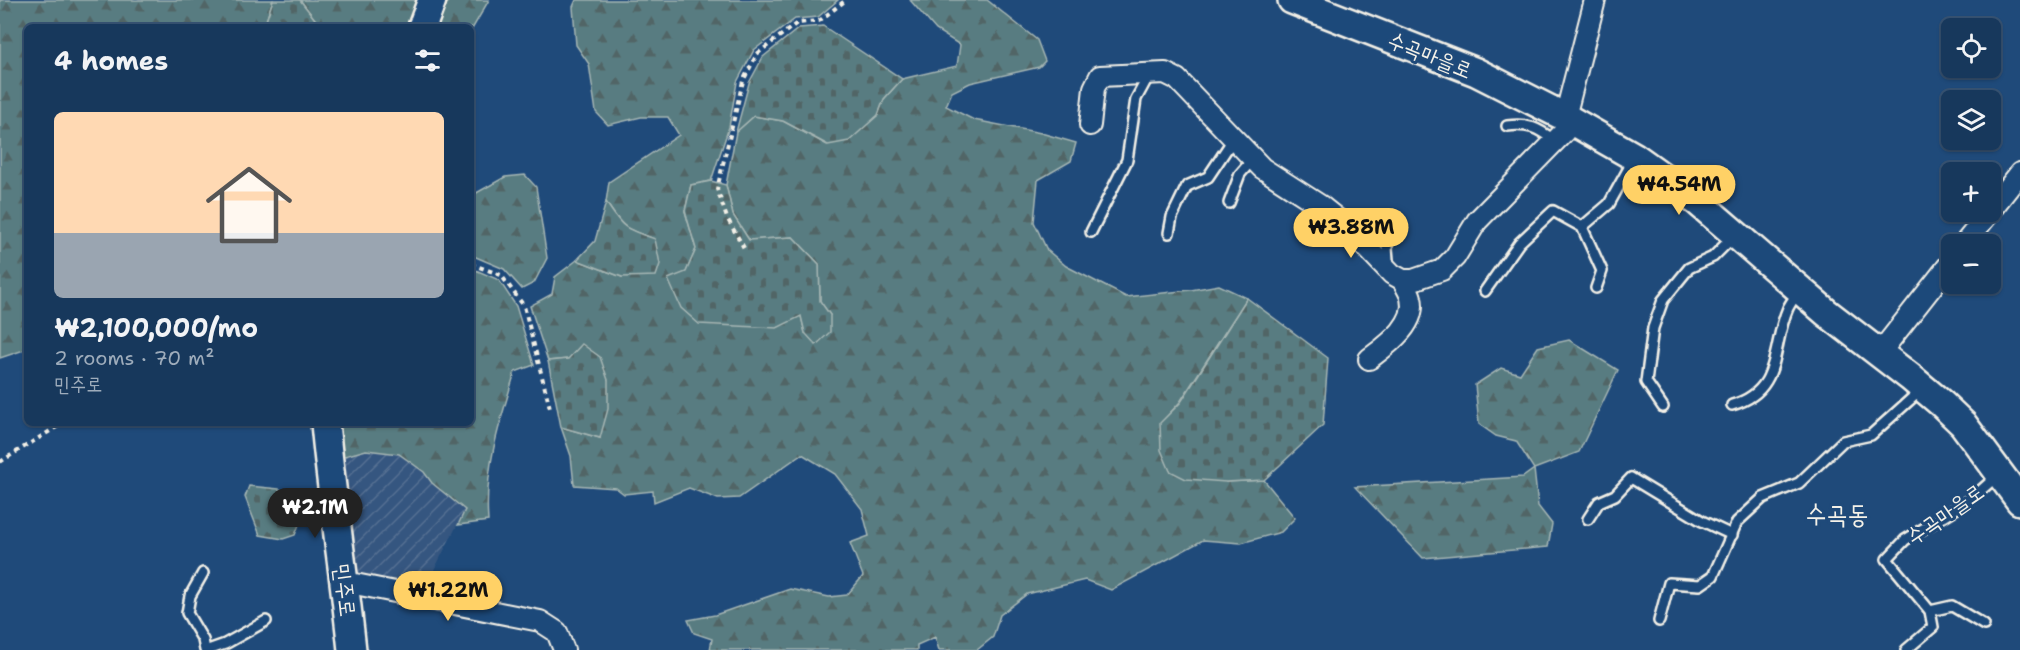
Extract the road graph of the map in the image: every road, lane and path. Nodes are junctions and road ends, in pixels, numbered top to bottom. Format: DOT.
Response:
graph roads {
  1 [pos="432,0"];
  2 [pos="846,0"];
  3 [pos="1292,0"];
  4 [pos="1595,0"];
  5 [pos="423,24"];
  6 [pos="1150,73"];
  7 [pos="1090,126"];
  8 [pos="1507,126"];
  9 [pos="1560,129"];
  10 [pos="1234,138"];
  11 [pos="1635,157"];
  12 [pos="1253,159"];
  13 [pos="2020,173"];
  14 [pos="2001,197"];
  15 [pos="1229,203"];
  16 [pos="1981,222"];
  17 [pos="1385,224"];
  18 [pos="1582,227"];
  19 [pos="1091,232"];
  20 [pos="1169,233"];
  21 [pos="1972,234"];
  22 [pos="1736,235"];
  23 [pos="744,248"];
  24 [pos="474,265"];
  25 [pos="1383,265"];
  26 [pos="1941,275"];
  27 [pos="1402,280"];
  28 [pos="1596,288"];
  29 [pos="1800,290"];
  30 [pos="1485,291"];
  31 [pos="1879,354"];
  32 [pos="1369,359"];
  33 [pos="1923,388"];
  34 [pos="1732,405"];
  35 [pos="1663,407"];
  36 [pos="550,408"];
  37 [pos="58,426"];
  38 [pos="325,426"];
  39 [pos="0,462"];
  40 [pos="2000,474"];
  41 [pos="2020,501"];
  42 [pos="1588,519"];
  43 [pos="1732,535"];
  44 [pos="203,573"];
  45 [pos="345,582"];
  46 [pos="1930,610"];
  47 [pos="266,621"];
  48 [pos="1659,621"];
  49 [pos="1983,625"];
  50 [pos="347,639"];
  51 [pos="206,650"];
  52 [pos="564,650"];
  53 [pos="1906,650"];
  1 -- 5 [label="street"];
  2 -- 23 [label="path"];
  3 -- 9 [label="street, 수곡마을로"];
  4 -- 9 [label="street"];
  6 -- 7 [label="street"];
  6 -- 10 [label="street"];
  6 -- 19 [label="lane"];
  8 -- 9 [label="lane"];
  9 -- 11 [label="street, 수곡마을로"];
  9 -- 27 [label="street"];
  10 -- 12 [label="street"];
  10 -- 20 [label="lane"];
  11 -- 18 [label="lane"];
  11 -- 22 [label="street, 수곡마을로"];
  12 -- 15 [label="lane"];
  12 -- 25 [label="street"];
  13 -- 14 [label="street"];
  16 -- 21 [label="street"];
  17 -- 25 [label="lane"];
  18 -- 28 [label="lane"];
  18 -- 30 [label="lane"];
  22 -- 29 [label="street, 수곡마을로"];
  22 -- 35 [label="lane"];
  24 -- 36 [label="path"];
  25 -- 27 [label="street"];
  26 -- 31 [label="street"];
  27 -- 32 [label="street"];
  29 -- 31 [label="street, 수곡마을로"];
  29 -- 34 [label="lane"];
  31 -- 33 [label="street, 수곡마을로"];
  33 -- 40 [label="street, 수곡마을로"];
  33 -- 43 [label="lane"];
  37 -- 39 [label="path"];
  38 -- 45 [label="street, 민주로"];
  40 -- 41 [label="street, 수곡마을로"];
  40 -- 46 [label="lane, 수곡마을로"];
  42 -- 43 [label="lane"];
  43 -- 48 [label="lane"];
  44 -- 51 [label="lane"];
  45 -- 50 [label="street, 민주로"];
  45 -- 52 [label="street"];
  46 -- 49 [label="lane"];
  46 -- 53 [label="lane"];
  47 -- 51 [label="lane"];
}
